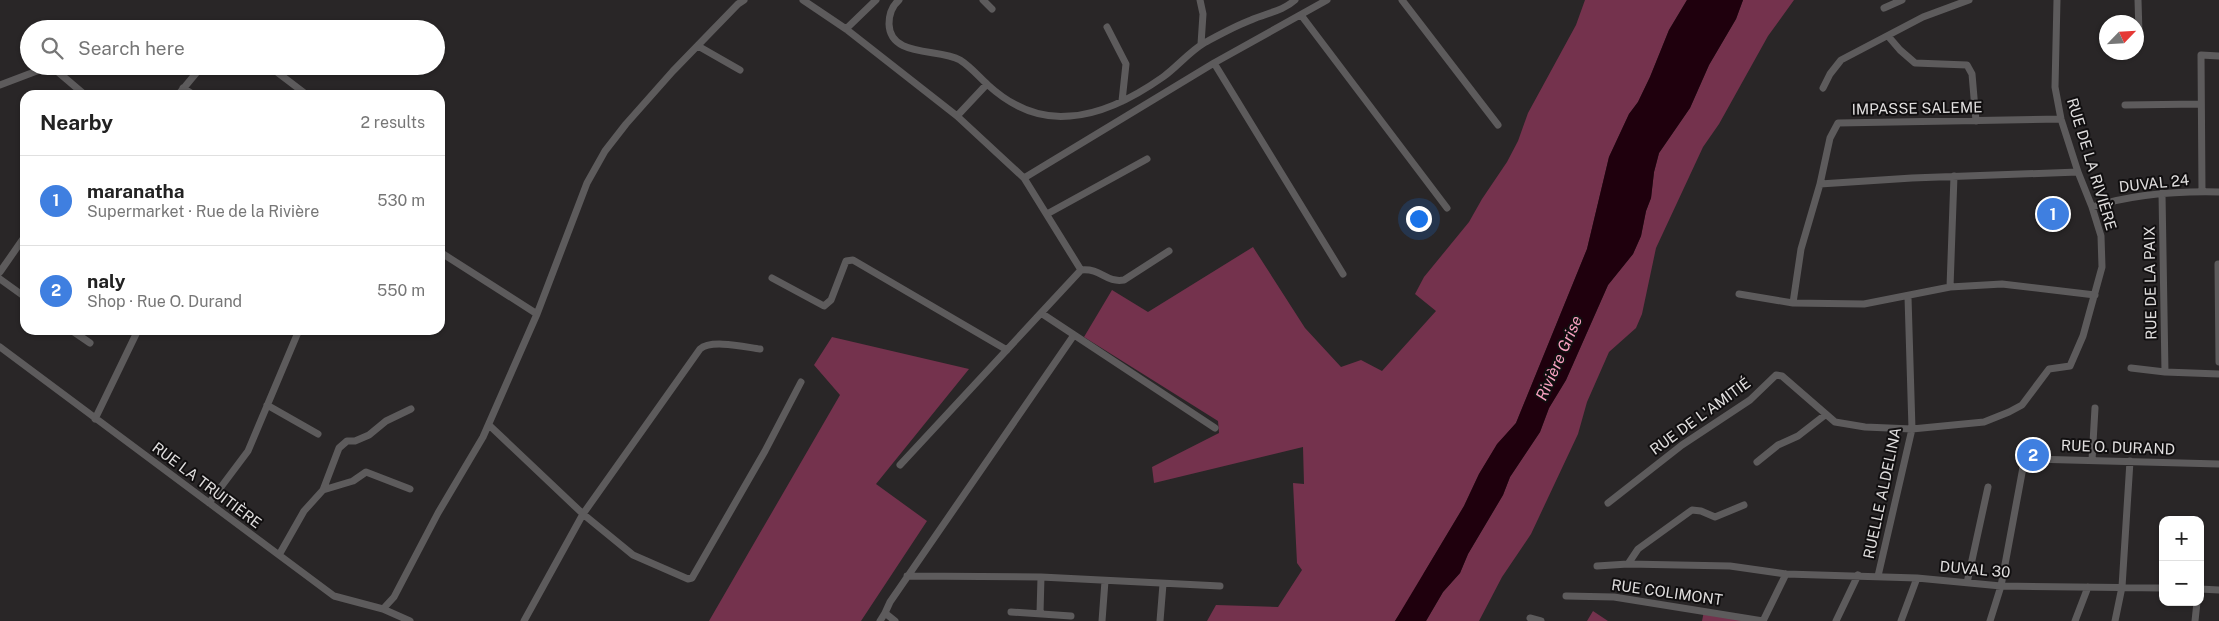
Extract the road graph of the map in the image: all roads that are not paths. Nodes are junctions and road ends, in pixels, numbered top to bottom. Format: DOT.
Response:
graph roads {
  1 [pos="744,0"];
  2 [pos="803,0"];
  3 [pos="876,0"];
  4 [pos="899,0"];
  5 [pos="983,0"];
  6 [pos="1200,0"];
  7 [pos="1295,0"];
  8 [pos="1327,0"];
  9 [pos="1402,0"];
  10 [pos="1902,0"];
  11 [pos="1969,0"];
  12 [pos="2057,0"];
  13 [pos="2138,0"];
  14 [pos="1884,8"];
  15 [pos="992,9"];
  16 [pos="1301,14"];
  17 [pos="2138,15"];
  18 [pos="1107,27"];
  19 [pos="846,29"];
  20 [pos="1888,36"];
  21 [pos="1202,44"];
  22 [pos="698,46"];
  23 [pos="2219,56"];
  24 [pos="1214,63"];
  25 [pos="740,70"];
  26 [pos="26,75"];
  27 [pos="61,75"];
  28 [pos="194,75"];
  29 [pos="281,75"];
  30 [pos="987,84"];
  31 [pos="0,85"];
  32 [pos="183,88"];
  33 [pos="1823,88"];
  34 [pos="79,90"];
  35 [pos="186,90"];
  36 [pos="300,90"];
  37 [pos="1122,101"];
  38 [pos="2200,104"];
  39 [pos="2125,105"];
  40 [pos="957,116"];
  41 [pos="2061,119"];
  42 [pos="1976,121"];
  43 [pos="1498,125"];
  44 [pos="1147,159"];
  45 [pos="2078,172"];
  46 [pos="1954,176"];
  47 [pos="1024,178"];
  48 [pos="1820,184"];
  49 [pos="2202,192"];
  50 [pos="2219,192"];
  51 [pos="2162,194"];
  52 [pos="2092,207"];
  53 [pos="1447,208"];
  54 [pos="1047,214"];
  55 [pos="20,243"];
  56 [pos="1169,251"];
  57 [pos="445,255"];
  58 [pos="2218,264"];
  59 [pos="1081,270"];
  60 [pos="0,272"];
  61 [pos="1343,274"];
  62 [pos="772,278"];
  63 [pos="0,279"];
  64 [pos="1950,287"];
  65 [pos="20,293"];
  66 [pos="1739,294"];
  67 [pos="2096,295"];
  68 [pos="1908,297"];
  69 [pos="1793,303"];
  70 [pos="537,314"];
  71 [pos="1041,314"];
  72 [pos="79,335"];
  73 [pos="136,335"];
  74 [pos="297,335"];
  75 [pos="1074,335"];
  76 [pos="90,342"];
  77 [pos="0,347"];
  78 [pos="760,349"];
  79 [pos="1007,350"];
  80 [pos="2073,362"];
  81 [pos="2219,362"];
  82 [pos="2132,368"];
  83 [pos="2165,372"];
  84 [pos="2219,374"];
  85 [pos="801,382"];
  86 [pos="267,405"];
  87 [pos="2095,408"];
  88 [pos="411,410"];
  89 [pos="1825,415"];
  90 [pos="96,419"];
  91 [pos="489,425"];
  92 [pos="1214,428"];
  93 [pos="1912,429"];
  94 [pos="318,434"];
  95 [pos="2092,460"];
  96 [pos="2130,461"];
  97 [pos="1757,462"];
  98 [pos="2219,464"];
  99 [pos="900,465"];
  100 [pos="1988,487"];
  101 [pos="410,489"];
  102 [pos="323,490"];
  103 [pos="209,503"];
  104 [pos="1608,503"];
  105 [pos="1744,505"];
  106 [pos="583,514"];
  107 [pos="279,555"];
  108 [pos="1628,564"];
  109 [pos="1597,566"];
  110 [pos="1786,574"];
  111 [pos="1858,575"];
  112 [pos="907,576"];
  113 [pos="1878,576"];
  114 [pos="1041,577"];
  115 [pos="1917,578"];
  116 [pos="1105,581"];
  117 [pos="1967,583"];
  118 [pos="1163,584"];
  119 [pos="1220,586"];
  120 [pos="2001,586"];
  121 [pos="2088,587"];
  122 [pos="2122,587"];
  123 [pos="2159,588"];
  124 [pos="2204,589"];
  125 [pos="2219,590"];
  126 [pos="1566,596"];
  127 [pos="2197,606"];
  128 [pos="383,609"];
  129 [pos="1011,612"];
  130 [pos="885,613"];
  131 [pos="1040,613"];
  132 [pos="1071,616"];
  133 [pos="1530,618"];
  134 [pos="410,621"];
  135 [pos="524,621"];
  136 [pos="880,621"];
  137 [pos="895,621"];
  138 [pos="1102,621"];
  139 [pos="1160,621"];
  140 [pos="1541,621"];
  141 [pos="1763,621"];
  142 [pos="1836,621"];
  143 [pos="1901,621"];
  144 [pos="1990,621"];
  145 [pos="2075,621"];
  146 [pos="2115,621"];
  147 [pos="2195,621"];
  1 -- 22 [label="street"];
  2 -- 19 [label="street"];
  3 -- 19 [label="street"];
  4 -- 30 [label="street"];
  5 -- 15 [label="street"];
  6 -- 21 [label="street"];
  7 -- 21 [label="street"];
  8 -- 16 [label="street"];
  9 -- 43 [label="street"];
  10 -- 14 [label="street"];
  11 -- 20 [label="street"];
  12 -- 41 [label="street, RUE DE LA RIVIÈRE"];
  13 -- 17 [label="street"];
  16 -- 24 [label="street"];
  16 -- 53 [label="street"];
  18 -- 37 [label="street"];
  19 -- 40 [label="street"];
  20 -- 33 [label="street"];
  20 -- 42 [label="street"];
  21 -- 37 [label="street"];
  22 -- 25 [label="street"];
  22 -- 70 [label="street"];
  23 -- 38 [label="street"];
  24 -- 47 [label="street"];
  24 -- 61 [label="street"];
  26 -- 31 [label="street"];
  27 -- 34 [label="street"];
  28 -- 32 [label="street"];
  29 -- 36 [label="street"];
  30 -- 37 [label="street"];
  30 -- 40 [label="street"];
  32 -- 35 [label="street"];
  38 -- 39 [label="street"];
  38 -- 49 [label="street"];
  40 -- 47 [label="street"];
  41 -- 42 [label="street, IMPASSE SALEME"];
  41 -- 45 [label="street, RUE DE LA RIVIÈRE"];
  42 -- 48 [label="street, IMPASSE SALEME"];
  44 -- 54 [label="street"];
  45 -- 46 [label="street"];
  45 -- 52 [label="street, RUE DE LA RIVIÈRE"];
  46 -- 48 [label="street"];
  46 -- 64 [label="street"];
  47 -- 54 [label="street"];
  48 -- 69 [label="street"];
  49 -- 50 [label="street, DUVAL 24"];
  49 -- 51 [label="street, DUVAL 24"];
  51 -- 52 [label="street, DUVAL 24"];
  51 -- 83 [label="street, RUE DE LA PAIX"];
  52 -- 67 [label="street, RUE DE LA RIVIÈRE"];
  54 -- 59 [label="street"];
  55 -- 60 [label="street"];
  56 -- 59 [label="street"];
  57 -- 70 [label="street"];
  58 -- 81 [label="street"];
  59 -- 71 [label="street"];
  62 -- 79 [label="street"];
  63 -- 65 [label="street"];
  64 -- 67 [label="street"];
  64 -- 68 [label="street"];
  66 -- 69 [label="street"];
  67 -- 80 [label="street, RUE DE LA RIVIÈRE"];
  68 -- 69 [label="street"];
  68 -- 93 [label="street, RUELLE ALDELINA"];
  70 -- 91 [label="street"];
  71 -- 75 [label="street"];
  71 -- 79 [label="street"];
  72 -- 76 [label="street"];
  73 -- 90 [label="street"];
  74 -- 86 [label="street"];
  75 -- 92 [label="street"];
  75 -- 112 [label="street"];
  77 -- 90 [label="street, RUE LA TRUITIÈRE"];
  78 -- 106 [label="street"];
  79 -- 99 [label="street"];
  80 -- 93 [label="street, RUE DE L'AMITIÉ"];
  82 -- 83 [label="street"];
  83 -- 84 [label="street"];
  85 -- 106 [label="street"];
  86 -- 94 [label="street"];
  86 -- 103 [label="street"];
  87 -- 95 [label="street"];
  88 -- 102 [label="street"];
  89 -- 93 [label="street, RUE DE L'AMITIÉ"];
  89 -- 97 [label="street"];
  89 -- 104 [label="street, RUE DE L'AMITIÉ"];
  90 -- 103 [label="street, RUE LA TRUITIÈRE"];
  91 -- 106 [label="street"];
  91 -- 128 [label="street"];
  93 -- 113 [label="street, RUELLE ALDELINA"];
  95 -- 96 [label="street, RUE O. DURAND"];
  95 -- 120 [label="street, RUE O. DURAND"];
  96 -- 98 [label="street, RUE O. DURAND"];
  96 -- 122 [label="street"];
  100 -- 117 [label="street"];
  101 -- 102 [label="street"];
  102 -- 107 [label="street"];
  103 -- 107 [label="street, RUE LA TRUITIÈRE"];
  105 -- 108 [label="street"];
  106 -- 135 [label="street"];
  107 -- 128 [label="street, RUE LA TRUITIÈRE"];
  108 -- 109 [label="street, DUVAL 30"];
  108 -- 110 [label="street, DUVAL 30"];
  110 -- 111 [label="street, DUVAL 30"];
  110 -- 141 [label="street"];
  111 -- 113 [label="street, DUVAL 30"];
  111 -- 142 [label="street"];
  112 -- 114 [label="street"];
  112 -- 130 [label="street"];
  113 -- 115 [label="street, DUVAL 30"];
  114 -- 116 [label="street"];
  114 -- 131 [label="street"];
  115 -- 117 [label="street, DUVAL 30"];
  115 -- 143 [label="street"];
  116 -- 118 [label="street"];
  116 -- 138 [label="street"];
  117 -- 120 [label="street, DUVAL 30"];
  118 -- 119 [label="street"];
  118 -- 139 [label="street"];
  120 -- 121 [label="street, DUVAL 30"];
  120 -- 144 [label="street"];
  121 -- 122 [label="street, DUVAL 30"];
  121 -- 145 [label="street"];
  122 -- 123 [label="street, DUVAL 30"];
  122 -- 146 [label="street"];
  124 -- 125 [label="street"];
  126 -- 141 [label="street, RUE COLIMONT"];
  127 -- 147 [label="street"];
  128 -- 134 [label="street, RUE LA TRUITIÈRE"];
  129 -- 131 [label="street"];
  130 -- 136 [label="street"];
  130 -- 137 [label="street"];
  131 -- 132 [label="street"];
  133 -- 140 [label="street"];
}
